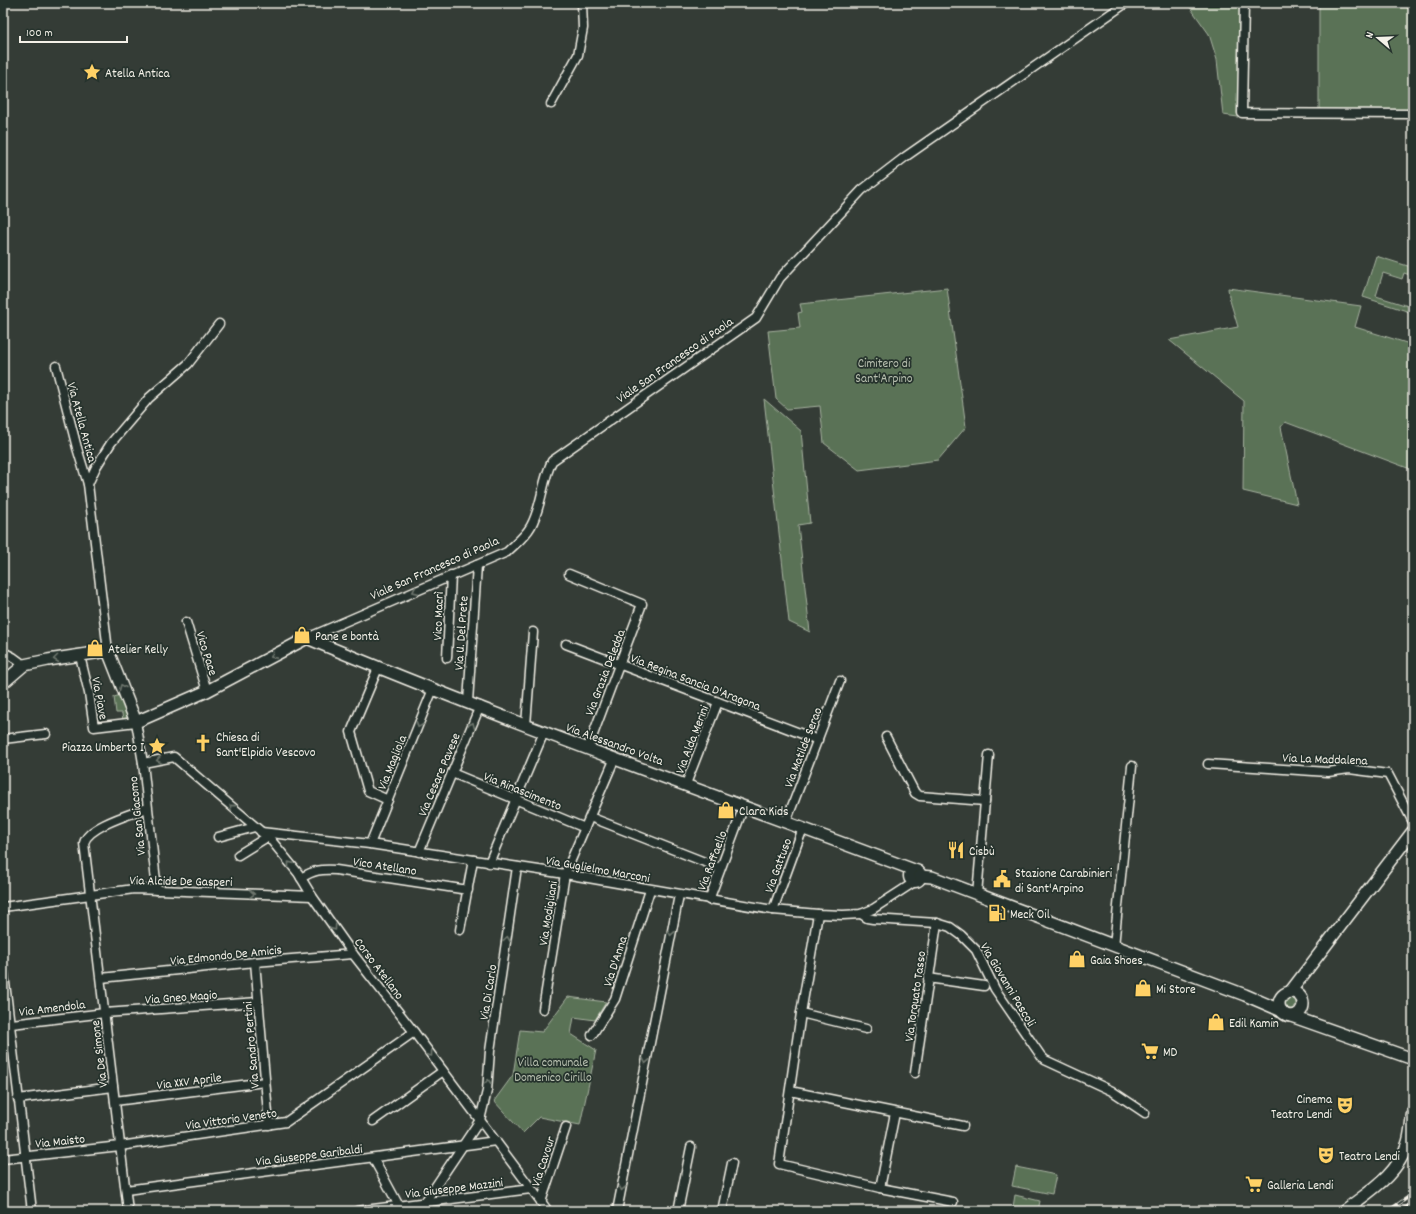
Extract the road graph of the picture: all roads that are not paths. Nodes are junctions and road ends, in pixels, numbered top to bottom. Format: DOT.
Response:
graph roads {
  1 [pos="582,3"];
  2 [pos="1126,3"];
  3 [pos="1244,3"];
  4 [pos="551,104"];
  5 [pos="1413,114"];
  6 [pos="219,324"];
  7 [pos="56,366"];
  8 [pos="88,484"];
  9 [pos="477,565"];
  10 [pos="569,574"];
  11 [pos="451,575"];
  12 [pos="186,622"];
  13 [pos="533,632"];
  14 [pos="307,638"];
  15 [pos="566,644"];
  16 [pos="108,651"];
  17 [pos="3,652"];
  18 [pos="80,656"];
  19 [pos="447,658"];
  20 [pos="620,664"];
  21 [pos="24,665"];
  22 [pos="378,668"];
  23 [pos="840,681"];
  24 [pos="3,683"];
  25 [pos="433,688"];
  26 [pos="207,691"];
  27 [pos="468,702"];
  28 [pos="718,702"];
  29 [pos="480,706"];
  30 [pos="136,722"];
  31 [pos="526,725"];
  32 [pos="544,732"];
  33 [pos="46,734"];
  34 [pos="886,737"];
  35 [pos="3,739"];
  36 [pos="818,740"];
  37 [pos="588,748"];
  38 [pos="989,755"];
  39 [pos="615,758"];
  40 [pos="143,763"];
  41 [pos="1208,764"];
  42 [pos="1132,766"];
  43 [pos="452,773"];
  44 [pos="686,784"];
  45 [pos="516,799"];
  46 [pos="388,800"];
  47 [pos="985,801"];
  48 [pos="744,806"];
  49 [pos="147,808"];
  50 [pos="590,818"];
  51 [pos="786,822"];
  52 [pos="1413,822"];
  53 [pos="585,828"];
  54 [pos="803,828"];
  55 [pos="261,832"];
  56 [pos="279,834"];
  57 [pos="1410,835"];
  58 [pos="218,837"];
  59 [pos="370,844"];
  60 [pos="279,850"];
  61 [pos="419,852"];
  62 [pos="238,855"];
  63 [pos="473,860"];
  64 [pos="489,863"];
  65 [pos="517,867"];
  66 [pos="720,868"];
  67 [pos="565,874"];
  68 [pos="301,878"];
  69 [pos="913,879"];
  70 [pos="157,890"];
  71 [pos="468,890"];
  72 [pos="650,890"];
  73 [pos="977,894"];
  74 [pos="91,895"];
  75 [pos="679,895"];
  76 [pos="312,896"];
  77 [pos="709,900"];
  78 [pos="3,907"];
  79 [pos="773,910"];
  80 [pos="818,914"];
  81 [pos="861,914"];
  82 [pos="937,923"];
  83 [pos="460,930"];
  84 [pos="1114,946"];
  85 [pos="353,954"];
  86 [pos="255,962"];
  87 [pos="3,966"];
  88 [pos="101,978"];
  89 [pos="928,978"];
  90 [pos="984,986"];
  91 [pos="1295,994"];
  92 [pos="1245,995"];
  93 [pos="1281,998"];
  94 [pos="258,1002"];
  95 [pos="1302,1008"];
  96 [pos="543,1009"];
  97 [pos="105,1013"];
  98 [pos="801,1013"];
  99 [pos="1286,1013"];
  100 [pos="1317,1024"];
  101 [pos="6,1025"];
  102 [pos="866,1029"];
  103 [pos="414,1032"];
  104 [pos="592,1035"];
  105 [pos="1413,1059"];
  106 [pos="443,1071"];
  107 [pos="915,1073"];
  108 [pos="265,1082"];
  109 [pos="114,1087"];
  110 [pos="790,1091"];
  111 [pos="18,1099"];
  112 [pos="115,1101"];
  113 [pos="1413,1111"];
  114 [pos="895,1113"];
  115 [pos="1145,1113"];
  116 [pos="480,1120"];
  117 [pos="373,1121"];
  118 [pos="269,1125"];
  119 [pos="963,1126"];
  120 [pos="566,1127"];
  121 [pos="496,1141"];
  122 [pos="120,1146"];
  123 [pos="461,1146"];
  124 [pos="691,1147"];
  125 [pos="25,1156"];
  126 [pos="3,1158"];
  127 [pos="372,1158"];
  128 [pos="732,1163"];
  129 [pos="880,1188"];
  130 [pos="531,1189"];
  131 [pos="126,1190"];
  132 [pos="425,1202"];
  133 [pos="541,1202"];
  134 [pos="953,1202"];
  135 [pos="399,1206"];
  136 [pos="32,1211"];
  137 [pos="128,1211"];
  138 [pos="357,1211"];
  139 [pos="548,1211"];
  140 [pos="617,1211"];
  141 [pos="678,1211"];
  142 [pos="722,1211"];
  143 [pos="1344,1211"];
  1 -- 4 [label="street"];
  2 -- 9 [label="street, Viale San Francesco di Paola"];
  3 -- 5 [label="street"];
  6 -- 8 [label="street"];
  7 -- 8 [label="street, Via Atella Antica"];
  8 -- 16 [label="street, Via Atella Antica"];
  9 -- 11 [label="street, Viale San Francesco di Paola"];
  9 -- 27 [label="street, Via U. Del Prete"];
  10 -- 20 [label="street, Via Grazia Deledda"];
  11 -- 14 [label="street, Viale San Francesco di Paola, one-way"];
  11 -- 19 [label="street, Vico Macrì"];
  12 -- 26 [label="street, Vico Pace"];
  13 -- 31 [label="street"];
  14 -- 22 [label="street, Via Alessandro Volta"];
  14 -- 26 [label="street, Viale San Francesco di Paola, one-way"];
  15 -- 20 [label="street, Via Regina Sancia D'Aragona"];
  16 -- 18 [label="street"];
  30 -- 16 [label="street, one-way"];
  17 -- 21 [label="street"];
  18 -- 21 [label="street, one-way"];
  18 -- 30 [label="street, Via Piave"];
  20 -- 28 [label="street, Via Regina Sancia D'Aragona"];
  20 -- 37 [label="street, Via Grazia Deledda"];
  21 -- 24 [label="street"];
  22 -- 25 [label="street, Via Alessandro Volta"];
  22 -- 46 [label="street"];
  23 -- 36 [label="street, Via Matilde Serao"];
  25 -- 27 [label="street, Via Alessandro Volta"];
  25 -- 46 [label="street, Via Magliola, one-way"];
  26 -- 30 [label="street, Viale San Francesco di Paola"];
  27 -- 29 [label="street, Via Alessandro Volta"];
  28 -- 36 [label="street, Via Regina Sancia D'Aragona"];
  28 -- 44 [label="street, Via Alda Merini"];
  29 -- 31 [label="street, Via Alessandro Volta"];
  43 -- 29 [label="street, Via Cesare Pavese, one-way"];
  30 -- 40 [label="street"];
  31 -- 32 [label="street, Via Alessandro Volta"];
  32 -- 37 [label="street, Via Alessandro Volta"];
  32 -- 45 [label="street"];
  33 -- 35 [label="street"];
  34 -- 47 [label="street"];
  36 -- 51 [label="street, Via Matilde Serao"];
  37 -- 39 [label="street, Via Alessandro Volta"];
  38 -- 47 [label="street"];
  39 -- 44 [label="street, Via Alessandro Volta"];
  39 -- 50 [label="street, Via Modigliani"];
  40 -- 49 [label="street, Via San Giacomo"];
  55 -- 40 [label="street, Corso Atellano, one-way"];
  41 -- 52 [label="street, Via La Maddalena"];
  42 -- 84 [label="street"];
  43 -- 45 [label="street, Via Rinascimento"];
  43 -- 61 [label="street, Via Cesare Pavese"];
  44 -- 48 [label="street, Via Alessandro Volta"];
  45 -- 53 [label="street, Via Rinascimento"];
  45 -- 64 [label="street"];
  46 -- 59 [label="street, Via Magliola"];
  47 -- 73 [label="street"];
  48 -- 51 [label="street, Via Alessandro Volta"];
  48 -- 66 [label="street, Via Raffaello"];
  49 -- 70 [label="street, Via San Giacomo"];
  49 -- 74 [label="street, Via De Simone"];
  50 -- 53 [label="street, Via Modigliani"];
  50 -- 66 [label="street"];
  51 -- 54 [label="street, Via Alessandro Volta"];
  53 -- 67 [label="street, Via Modigliani"];
  54 -- 69 [label="street, Via Alessandro Volta"];
  54 -- 79 [label="street, Via Gattuso"];
  55 -- 56 [label="street, Via Guglielmo Marconi"];
  55 -- 58 [label="street"];
  55 -- 60 [label="street, Corso Atellano"];
  55 -- 62 [label="street"];
  56 -- 59 [label="street, Via Guglielmo Marconi"];
  56 -- 60 [label="street"];
  57 -- 91 [label="street"];
  59 -- 61 [label="street, Via Guglielmo Marconi"];
  68 -- 60 [label="street, Corso Atellano, one-way"];
  61 -- 63 [label="street, Via Guglielmo Marconi"];
  63 -- 64 [label="street, Via Guglielmo Marconi"];
  63 -- 71 [label="street"];
  64 -- 65 [label="street, Via Guglielmo Marconi"];
  65 -- 67 [label="street, Via Guglielmo Marconi"];
  116 -- 65 [label="street, Via Di Carlo, one-way"];
  66 -- 77 [label="street, Via Raffaello"];
  67 -- 72 [label="street, Via Guglielmo Marconi"];
  67 -- 96 [label="street, Via Modigliani"];
  68 -- 71 [label="street, Vico Atellano"];
  68 -- 76 [label="street, Corso Atellano"];
  69 -- 73 [label="street, Via Alessandro Volta"];
  69 -- 81 [label="street, Via Guglielmo Marconi"];
  70 -- 74 [label="street, Via Alcide De Gasperi"];
  70 -- 76 [label="street, Via Alcide De Gasperi, one-way"];
  71 -- 83 [label="street"];
  72 -- 75 [label="street, Via Guglielmo Marconi"];
  72 -- 104 [label="street, Via D'Anna"];
  73 -- 84 [label="street, Via Alessandro Volta"];
  74 -- 78 [label="street, Via Alcide De Gasperi"];
  74 -- 88 [label="street, Via De Simone"];
  75 -- 77 [label="street, Via Guglielmo Marconi"];
  75 -- 140 [label="street, one-way"];
  76 -- 85 [label="street, Corso Atellano, one-way"];
  77 -- 79 [label="street, Via Guglielmo Marconi"];
  79 -- 80 [label="street, Via Guglielmo Marconi"];
  80 -- 81 [label="street, Via Guglielmo Marconi"];
  80 -- 98 [label="street"];
  81 -- 82 [label="street, Via Giovanni Pascoli"];
  82 -- 89 [label="street, Via Torquato Tasso"];
  82 -- 115 [label="street, Via Giovanni Pascoli"];
  84 -- 92 [label="street, Via Alessandro Volta"];
  85 -- 86 [label="street, Via Edmondo De Amicis"];
  85 -- 103 [label="street, Corso Atellano"];
  86 -- 88 [label="street, Via Edmondo De Amicis"];
  86 -- 94 [label="street, Via Sandro Pertini"];
  87 -- 101 [label="street"];
  88 -- 97 [label="street, Via De Simone"];
  89 -- 90 [label="street"];
  89 -- 107 [label="street, Via Torquato Tasso"];
  91 -- 93 [label="street"];
  91 -- 95 [label="street"];
  92 -- 93 [label="street, Via Alessandro Volta"];
  92 -- 99 [label="street, Via Alessandro Volta"];
  93 -- 99 [label="street"];
  94 -- 97 [label="street, Via Gneo Magio"];
  94 -- 108 [label="street, Via Sandro Pertini"];
  95 -- 99 [label="street"];
  95 -- 100 [label="street, Via Alessandro Volta"];
  97 -- 101 [label="street, Via Amendola"];
  97 -- 109 [label="street, Via De Simone"];
  98 -- 102 [label="street"];
  98 -- 110 [label="street"];
  99 -- 100 [label="street, Via Alessandro Volta"];
  100 -- 105 [label="street, Via Alessandro Volta"];
  101 -- 111 [label="street"];
  103 -- 106 [label="street, Corso Atellano, one-way"];
  103 -- 118 [label="street, Via Vittorio Veneto"];
  106 -- 116 [label="street, Corso Atellano"];
  106 -- 117 [label="street"];
  108 -- 112 [label="street, Via XXV Aprile"];
  108 -- 118 [label="street, Via Sandro Pertini"];
  109 -- 111 [label="street"];
  109 -- 112 [label="street, Via De Simone"];
  110 -- 114 [label="street"];
  110 -- 129 [label="street"];
  111 -- 125 [label="street"];
  112 -- 122 [label="street, Via De Simone"];
  113 -- 143 [label="street"];
  114 -- 119 [label="street"];
  114 -- 129 [label="street"];
  116 -- 121 [label="street, Corso Atellano"];
  116 -- 123 [label="street"];
  118 -- 122 [label="street, Via Vittorio Veneto"];
  120 -- 133 [label="street, Via Cavour"];
  121 -- 123 [label="street, Via Giuseppe Garibaldi"];
  121 -- 130 [label="street, Corso Atellano"];
  122 -- 125 [label="street, Via Maisto"];
  122 -- 131 [label="street, Via De Simone"];
  123 -- 127 [label="street, Via Giuseppe Garibaldi"];
  123 -- 132 [label="street"];
  124 -- 141 [label="street"];
  125 -- 126 [label="street, Via Maisto"];
  125 -- 136 [label="street"];
  127 -- 131 [label="street, Via Giuseppe Garibaldi"];
  127 -- 135 [label="street"];
  128 -- 142 [label="street"];
  129 -- 134 [label="street"];
  130 -- 132 [label="street, Via Giuseppe Mazzini"];
  130 -- 133 [label="street, Corso Atellano"];
  131 -- 137 [label="street, Via De Simone"];
  132 -- 135 [label="street, Via Giuseppe Mazzini"];
  133 -- 139 [label="street, Corso Atellano"];
  135 -- 138 [label="street, Via Giuseppe Mazzini"];
}
